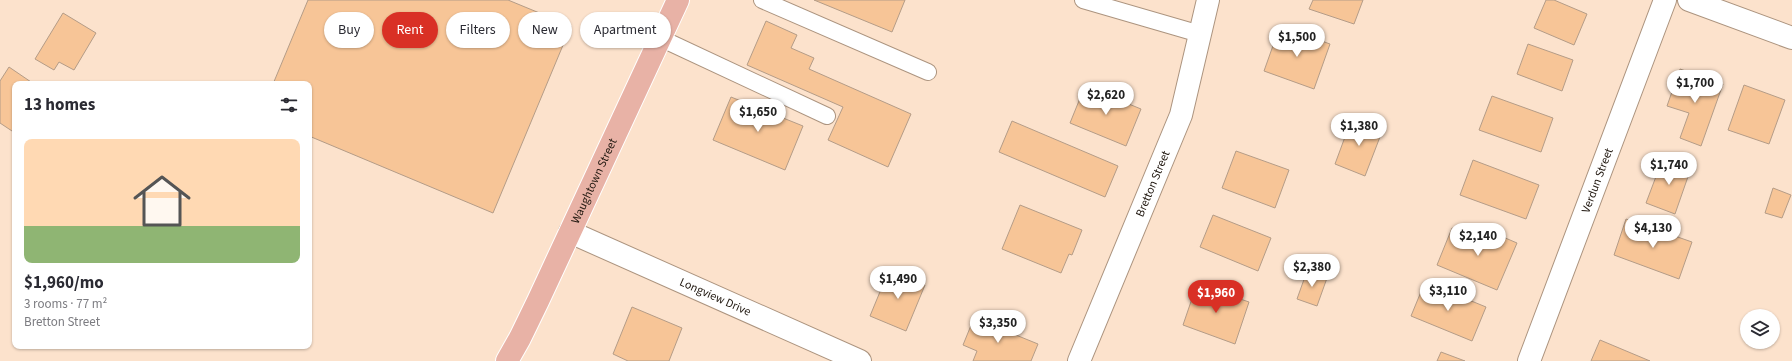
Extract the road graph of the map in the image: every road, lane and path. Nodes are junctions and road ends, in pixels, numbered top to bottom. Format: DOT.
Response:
graph roads {
  1 [pos="678,0"];
  2 [pos="762,0"];
  3 [pos="1083,0"];
  4 [pos="1208,0"];
  5 [pos="1665,0"];
  6 [pos="1688,0"];
  7 [pos="671,15"];
  8 [pos="1200,34"];
  9 [pos="1792,38"];
  10 [pos="671,43"];
  11 [pos="655,48"];
  12 [pos="928,72"];
  13 [pos="827,116"];
  14 [pos="570,232"];
  15 [pos="507,361"];
  16 [pos="860,361"];
  17 [pos="1079,361"];
  18 [pos="1529,361"];
  1 -- 7 [label="main road, Waughtown Street"];
  2 -- 12 [label="lane"];
  3 -- 8 [label="lane"];
  4 -- 8 [label="street, Bretton Street"];
  5 -- 18 [label="street, Verdun Street"];
  6 -- 9 [label="street"];
  8 -- 17 [label="street, Bretton Street"];
  10 -- 13 [label="lane"];
  11 -- 14 [label="main road, Waughtown Street"];
  14 -- 15 [label="main road, Waughtown Street"];
  14 -- 16 [label="street, Longview Drive"];
}
